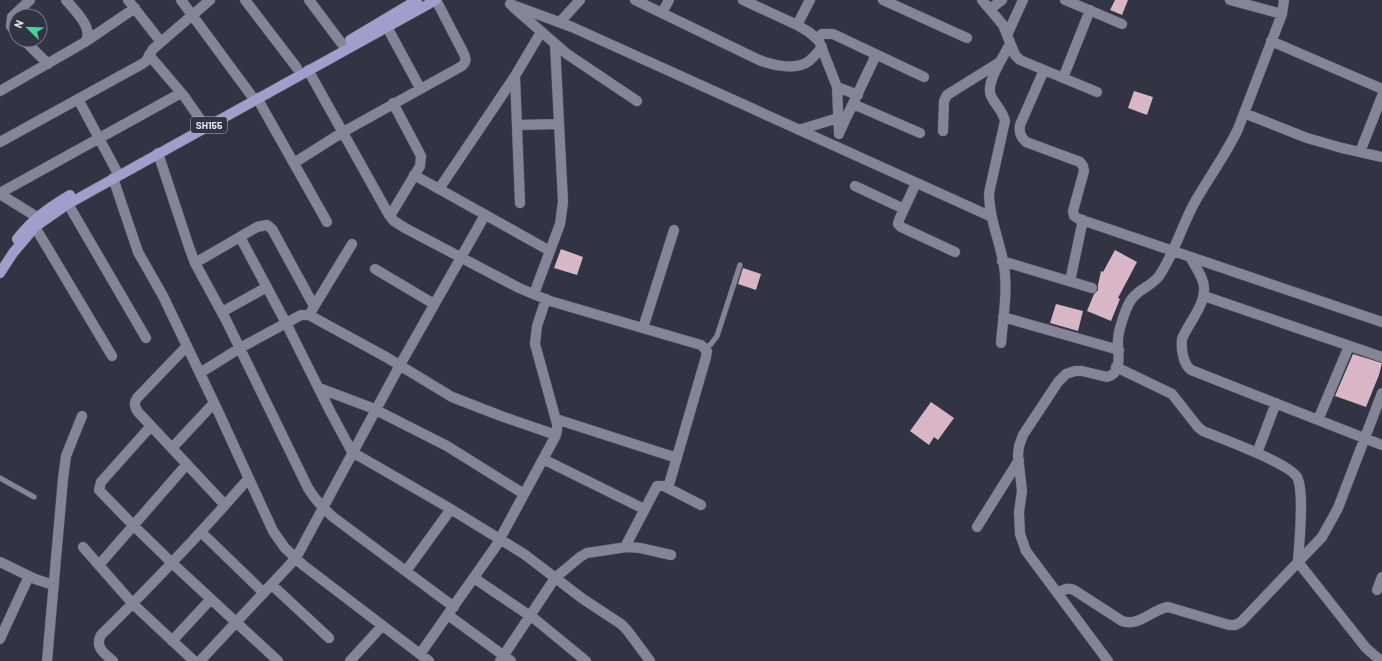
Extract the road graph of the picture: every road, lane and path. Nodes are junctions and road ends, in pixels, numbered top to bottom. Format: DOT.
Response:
graph roads {
  1 [pos="30,0"];
  2 [pos="66,0"];
  3 [pos="128,0"];
  4 [pos="181,0"];
  5 [pos="210,0"];
  6 [pos="245,0"];
  7 [pos="309,0"];
  8 [pos="417,0"];
  9 [pos="436,0"];
  10 [pos="580,0"];
  11 [pos="635,0"];
  12 [pos="669,0"];
  13 [pos="743,0"];
  14 [pos="810,0"];
  15 [pos="883,0"];
  16 [pos="982,0"];
  17 [pos="1002,0"];
  18 [pos="1023,0"];
  19 [pos="1065,0"];
  20 [pos="1230,0"];
  21 [pos="1284,0"];
  22 [pos="508,2"];
  23 [pos="755,2"];
  24 [pos="406,3"];
  25 [pos="22,8"];
  26 [pos="135,8"];
  27 [pos="990,9"];
  28 [pos="1090,10"];
  29 [pos="662,13"];
  30 [pos="1282,14"];
  31 [pos="192,15"];
  32 [pos="560,22"];
  33 [pos="1122,24"];
  34 [pos="797,25"];
  35 [pos="387,27"];
  36 [pos="541,32"];
  37 [pos="968,38"];
  38 [pos="1009,39"];
  39 [pos="1272,41"];
  40 [pos="85,42"];
  41 [pos="161,42"];
  42 [pos="819,42"];
  43 [pos="342,44"];
  44 [pos="555,44"];
  45 [pos="32,48"];
  46 [pos="149,55"];
  47 [pos="876,55"];
  48 [pos="1002,61"];
  49 [pos="48,64"];
  50 [pos="297,68"];
  51 [pos="308,70"];
  52 [pos="1044,70"];
  53 [pos="515,76"];
  54 [pos="924,77"];
  55 [pos="1063,78"];
  56 [pos="837,87"];
  57 [pos="420,88"];
  58 [pos="1382,90"];
  59 [pos="0,91"];
  60 [pos="1096,92"];
  61 [pos="181,93"];
  62 [pos="1382,96"];
  63 [pos="254,97"];
  64 [pos="78,99"];
  65 [pos="855,99"];
  66 [pos="638,101"];
  67 [pos="393,104"];
  68 [pos="1244,113"];
  69 [pos="1004,116"];
  70 [pos="838,118"];
  71 [pos="202,122"];
  72 [pos="559,124"];
  73 [pos="517,125"];
  74 [pos="1020,125"];
  75 [pos="799,130"];
  76 [pos="943,131"];
  77 [pos="343,132"];
  78 [pos="920,132"];
  79 [pos="839,134"];
  80 [pos="99,138"];
  81 [pos="0,142"];
  82 [pos="833,145"];
  83 [pos="1360,152"];
  84 [pos="158,153"];
  85 [pos="1382,157"];
  86 [pos="136,162"];
  87 [pos="294,163"];
  88 [pos="114,174"];
  89 [pos="414,175"];
  90 [pos="916,183"];
  91 [pos="855,186"];
  92 [pos="440,189"];
  93 [pos="0,194"];
  94 [pos="520,202"];
  95 [pos="68,204"];
  96 [pos="904,209"];
  97 [pos="485,215"];
  98 [pos="390,216"];
  99 [pos="37,217"];
  100 [pos="992,217"];
  101 [pos="1083,220"];
  102 [pos="327,222"];
  103 [pos="35,227"];
  104 [pos="674,230"];
  105 [pos="240,237"];
  106 [pos="352,244"];
  107 [pos="550,251"];
  108 [pos="1173,251"];
  109 [pos="955,252"];
  110 [pos="460,257"];
  111 [pos="1190,257"];
  112 [pos="1002,261"];
  113 [pos="0,262"];
  114 [pos="195,263"];
  115 [pos="740,265"];
  116 [pos="375,269"];
  117 [pos="0,273"];
  118 [pos="1070,281"];
  119 [pos="267,287"];
  120 [pos="1092,288"];
  121 [pos="534,294"];
  122 [pos="1204,296"];
  123 [pos="546,299"];
  124 [pos="434,304"];
  125 [pos="312,311"];
  126 [pos="222,312"];
  127 [pos="1003,318"];
  128 [pos="1382,322"];
  129 [pos="286,323"];
  130 [pos="643,328"];
  131 [pos="146,338"];
  132 [pos="1001,343"];
  133 [pos="187,346"];
  134 [pos="1349,346"];
  135 [pos="240,348"];
  136 [pos="705,348"];
  137 [pos="1119,350"];
  138 [pos="112,356"];
  139 [pos="1382,357"];
  140 [pos="400,365"];
  141 [pos="1116,368"];
  142 [pos="200,373"];
  143 [pos="319,388"];
  144 [pos="1382,393"];
  145 [pos="214,403"];
  146 [pos="1276,403"];
  147 [pos="376,410"];
  148 [pos="82,416"];
  149 [pos="556,419"];
  150 [pos="1318,420"];
  151 [pos="151,426"];
  152 [pos="556,435"];
  153 [pos="1365,438"];
  154 [pos="1382,446"];
  155 [pos="172,448"];
  156 [pos="352,452"];
  157 [pos="1257,453"];
  158 [pos="677,458"];
  159 [pos="543,460"];
  160 [pos="1019,460"];
  161 [pos="187,464"];
  162 [pos="0,478"];
  163 [pos="248,479"];
  164 [pos="668,488"];
  165 [pos="524,494"];
  166 [pos="34,497"];
  167 [pos="701,504"];
  168 [pos="225,505"];
  169 [pos="644,508"];
  170 [pos="323,509"];
  171 [pos="451,509"];
  172 [pos="134,526"];
  173 [pos="977,527"];
  174 [pos="201,532"];
  175 [pos="500,539"];
  176 [pos="83,547"];
  177 [pos="625,547"];
  178 [pos="671,555"];
  179 [pos="296,558"];
  180 [pos="0,562"];
  181 [pos="1298,562"];
  182 [pos="172,563"];
  183 [pos="99,565"];
  184 [pos="406,571"];
  185 [pos="29,576"];
  186 [pos="1382,577"];
  187 [pos="474,578"];
  188 [pos="555,578"];
  189 [pos="53,585"];
  190 [pos="272,585"];
  191 [pos="1377,590"];
  192 [pos="264,593"];
  193 [pos="1057,593"];
  194 [pos="211,599"];
  195 [pos="133,604"];
  196 [pos="451,611"];
  197 [pos="530,616"];
  198 [pos="236,622"];
  199 [pos="382,626"];
  200 [pos="328,638"];
  201 [pos="0,639"];
  202 [pos="172,641"];
  203 [pos="420,654"];
  204 [pos="505,659"];
  205 [pos="47,661"];
  206 [pos="113,661"];
  207 [pos="194,661"];
  208 [pos="200,661"];
  209 [pos="278,661"];
  210 [pos="350,661"];
  211 [pos="429,661"];
  212 [pos="586,661"];
  213 [pos="650,661"];
  214 [pos="1108,661"];
  215 [pos="1381,661"];
  1 -- 25 [label="street"];
  2 -- 40 [label="street"];
  3 -- 26 [label="street"];
  4 -- 31 [label="street"];
  5 -- 31 [label="street"];
  6 -- 50 [label="street"];
  7 -- 43 [label="street"];
  8 -- 24 [label="main road, SH155"];
  9 -- 35 [label="main road, SH155"];
  9 -- 57 [label="street"];
  10 -- 32 [label="street"];
  11 -- 29 [label="street"];
  12 -- 29 [label="street"];
  13 -- 23 [label="street"];
  14 -- 34 [label="street"];
  15 -- 37 [label="street"];
  16 -- 27 [label="street"];
  17 -- 27 [label="street"];
  18 -- 38 [label="street"];
  19 -- 28 [label="street"];
  20 -- 30 [label="street"];
  21 -- 30 [label="street"];
  22 -- 32 [label="street"];
  22 -- 36 [label="street"];
  23 -- 34 [label="street"];
  24 -- 43 [label="main road, SH155"];
  26 -- 40 [label="street"];
  26 -- 41 [label="street"];
  27 -- 38 [label="street"];
  28 -- 33 [label="street"];
  28 -- 55 [label="street"];
  29 -- 42 [label="street"];
  30 -- 39 [label="street"];
  31 -- 41 [label="street"];
  31 -- 63 [label="street"];
  32 -- 75 [label="street"];
  34 -- 42 [label="street"];
  35 -- 51 [label="main road, SH155"];
  35 -- 57 [label="street"];
  36 -- 44 [label="street"];
  36 -- 53 [label="street"];
  38 -- 48 [label="street"];
  38 -- 52 [label="street"];
  39 -- 58 [label="street"];
  39 -- 68 [label="street"];
  40 -- 49 [label="street"];
  41 -- 46 [label="street"];
  42 -- 47 [label="street"];
  42 -- 56 [label="street"];
  43 -- 50 [label="main road, SH155"];
  44 -- 66 [label="street"];
  44 -- 72 [label="street"];
  45 -- 49 [label="street"];
  46 -- 61 [label="street"];
  46 -- 64 [label="street"];
  47 -- 54 [label="street"];
  47 -- 65 [label="street"];
  48 -- 69 [label="street"];
  48 -- 76 [label="street"];
  49 -- 59 [label="street"];
  50 -- 63 [label="main road, SH155"];
  51 -- 63 [label="main road, SH155"];
  51 -- 77 [label="street"];
  52 -- 55 [label="street"];
  52 -- 74 [label="street"];
  53 -- 73 [label="street"];
  53 -- 92 [label="street"];
  55 -- 60 [label="street"];
  56 -- 65 [label="street"];
  56 -- 70 [label="street"];
  57 -- 67 [label="street"];
  61 -- 71 [label="street"];
  61 -- 80 [label="street"];
  62 -- 83 [label="street"];
  63 -- 71 [label="main road, SH155"];
  63 -- 84 [label="main road, SH155"];
  63 -- 87 [label="street"];
  64 -- 80 [label="street"];
  64 -- 81 [label="street"];
  65 -- 78 [label="street"];
  65 -- 79 [label="street"];
  67 -- 77 [label="street"];
  67 -- 89 [label="street"];
  68 -- 83 [label="street"];
  68 -- 108 [label="street"];
  69 -- 74 [label="street"];
  69 -- 100 [label="street"];
  70 -- 75 [label="street"];
  70 -- 79 [label="street"];
  71 -- 86 [label="main road, SH155"];
  72 -- 73 [label="street"];
  72 -- 107 [label="street"];
  73 -- 94 [label="street"];
  74 -- 101 [label="street"];
  75 -- 82 [label="street"];
  77 -- 87 [label="street"];
  77 -- 98 [label="street"];
  79 -- 82 [label="street"];
  80 -- 88 [label="street"];
  80 -- 93 [label="street"];
  82 -- 90 [label="street"];
  83 -- 85 [label="street"];
  84 -- 86 [label="main road, SH155"];
  84 -- 114 [label="street"];
  86 -- 88 [label="main road, SH155"];
  87 -- 102 [label="street"];
  88 -- 95 [label="main road, SH155"];
  88 -- 99 [label="main road, SH155"];
  88 -- 133 [label="street"];
  89 -- 92 [label="street"];
  89 -- 98 [label="street"];
  90 -- 96 [label="street"];
  90 -- 100 [label="street"];
  91 -- 96 [label="street"];
  92 -- 97 [label="street"];
  93 -- 99 [label="street"];
  95 -- 103 [label="main road, SH155"];
  95 -- 131 [label="street"];
  96 -- 109 [label="street"];
  97 -- 107 [label="street"];
  97 -- 110 [label="street"];
  98 -- 110 [label="street"];
  99 -- 113 [label="main road, SH155"];
  100 -- 112 [label="street"];
  101 -- 108 [label="street"];
  101 -- 118 [label="street"];
  103 -- 117 [label="main road, SH155"];
  103 -- 138 [label="street"];
  104 -- 130 [label="street"];
  105 -- 114 [label="street"];
  105 -- 119 [label="street"];
  105 -- 125 [label="street"];
  106 -- 125 [label="street"];
  107 -- 121 [label="street"];
  108 -- 111 [label="street"];
  108 -- 137 [label="street"];
  110 -- 121 [label="street"];
  110 -- 124 [label="street"];
  111 -- 122 [label="street"];
  111 -- 128 [label="street"];
  112 -- 118 [label="street"];
  112 -- 127 [label="street"];
  114 -- 126 [label="street"];
  115 -- 136 [label="lane"];
  116 -- 124 [label="street"];
  118 -- 120 [label="street"];
  119 -- 126 [label="street"];
  119 -- 129 [label="street"];
  121 -- 123 [label="street"];
  122 -- 134 [label="street"];
  122 -- 146 [label="street"];
  123 -- 130 [label="street"];
  123 -- 149 [label="street"];
  124 -- 140 [label="street"];
  125 -- 129 [label="street"];
  125 -- 140 [label="street"];
  126 -- 135 [label="street"];
  127 -- 132 [label="street"];
  127 -- 137 [label="street"];
  129 -- 135 [label="street"];
  129 -- 143 [label="street"];
  130 -- 136 [label="street"];
  133 -- 142 [label="street"];
  133 -- 151 [label="street"];
  134 -- 139 [label="street"];
  134 -- 150 [label="street"];
  135 -- 142 [label="street"];
  135 -- 170 [label="street"];
  136 -- 158 [label="street"];
  137 -- 141 [label="street"];
  140 -- 147 [label="street"];
  140 -- 152 [label="street"];
  141 -- 157 [label="street"];
  141 -- 160 [label="street"];
  142 -- 145 [label="street"];
  143 -- 147 [label="street"];
  143 -- 156 [label="street"];
  144 -- 153 [label="street"];
  145 -- 155 [label="street"];
  145 -- 163 [label="street"];
  146 -- 150 [label="street"];
  146 -- 157 [label="street"];
  147 -- 156 [label="street"];
  147 -- 165 [label="street"];
  148 -- 189 [label="street"];
  149 -- 152 [label="street"];
  149 -- 158 [label="street"];
  150 -- 153 [label="street"];
  151 -- 155 [label="street"];
  151 -- 172 [label="street"];
  152 -- 159 [label="street"];
  153 -- 154 [label="street"];
  153 -- 181 [label="street"];
  155 -- 161 [label="street"];
  156 -- 170 [label="street"];
  156 -- 171 [label="street"];
  157 -- 181 [label="street"];
  158 -- 164 [label="street"];
  159 -- 165 [label="street"];
  159 -- 169 [label="street"];
  160 -- 173 [label="street"];
  160 -- 193 [label="street"];
  161 -- 168 [label="street"];
  161 -- 172 [label="street"];
  162 -- 166 [label="lane"];
  163 -- 168 [label="street"];
  163 -- 179 [label="street"];
  164 -- 167 [label="street"];
  164 -- 169 [label="street"];
  165 -- 175 [label="street"];
  168 -- 174 [label="street"];
  169 -- 177 [label="street"];
  170 -- 179 [label="street"];
  170 -- 184 [label="street"];
  171 -- 175 [label="street"];
  171 -- 184 [label="street"];
  172 -- 182 [label="street"];
  172 -- 183 [label="street"];
  174 -- 182 [label="street"];
  174 -- 192 [label="street"];
  175 -- 187 [label="street"];
  175 -- 188 [label="street"];
  176 -- 183 [label="street"];
  177 -- 178 [label="street"];
  177 -- 188 [label="street"];
  179 -- 190 [label="street"];
  179 -- 199 [label="street"];
  180 -- 185 [label="street"];
  181 -- 193 [label="street"];
  181 -- 215 [label="street"];
  182 -- 194 [label="street"];
  182 -- 195 [label="street"];
  183 -- 195 [label="street"];
  184 -- 196 [label="street"];
  185 -- 189 [label="street"];
  185 -- 201 [label="street"];
  186 -- 191 [label="street"];
  187 -- 196 [label="street"];
  187 -- 197 [label="street"];
  188 -- 197 [label="street"];
  188 -- 213 [label="street"];
  189 -- 205 [label="street"];
  190 -- 192 [label="street"];
  190 -- 200 [label="street"];
  192 -- 198 [label="street"];
  193 -- 214 [label="street"];
  194 -- 198 [label="street"];
  194 -- 202 [label="street"];
  195 -- 202 [label="street"];
  195 -- 206 [label="street"];
  196 -- 203 [label="street"];
  196 -- 204 [label="street"];
  197 -- 204 [label="street"];
  197 -- 212 [label="street"];
  198 -- 208 [label="street"];
  198 -- 209 [label="street"];
  199 -- 203 [label="street"];
  199 -- 210 [label="street"];
  202 -- 207 [label="street"];
  203 -- 211 [label="street"];
}
